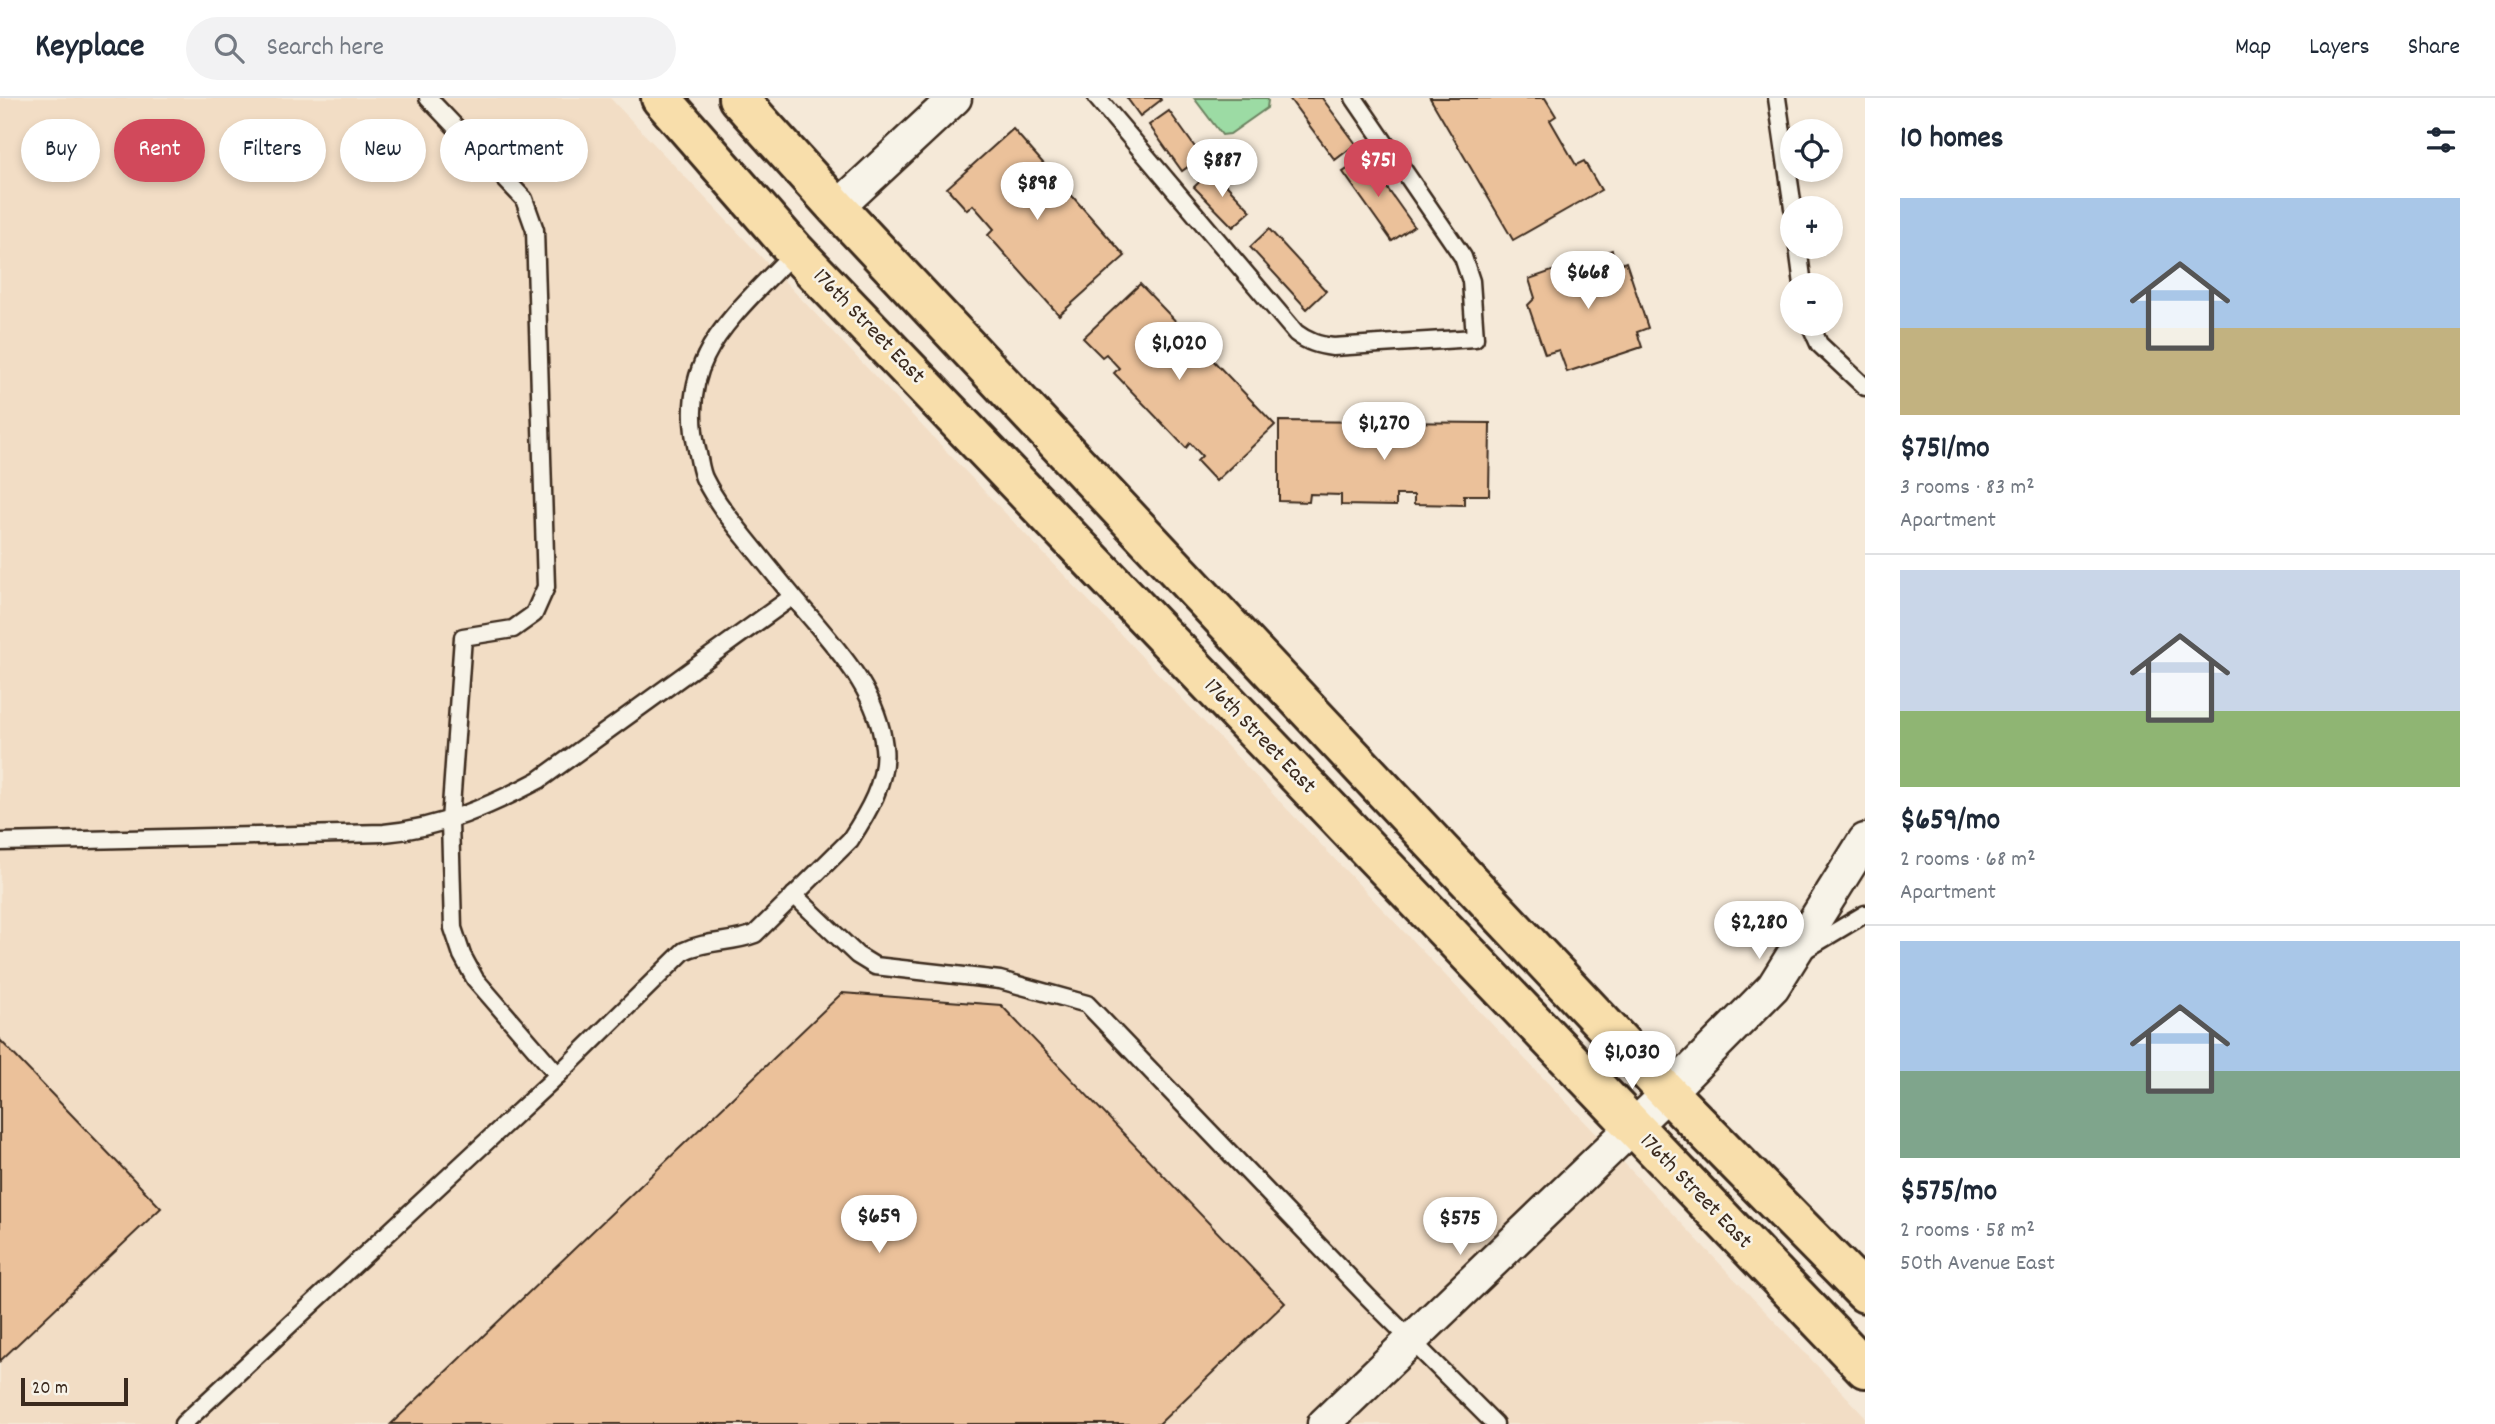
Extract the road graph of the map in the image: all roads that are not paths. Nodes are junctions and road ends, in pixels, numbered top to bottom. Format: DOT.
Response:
graph roads {
  1 [pos="428,98"];
  2 [pos="662,98"];
  3 [pos="708,98"];
  4 [pos="738,98"];
  5 [pos="955,98"];
  6 [pos="1097,98"];
  7 [pos="1354,98"];
  8 [pos="1777,98"];
  9 [pos="788,153"];
  10 [pos="1791,196"];
  11 [pos="837,208"];
  12 [pos="795,251"];
  13 [pos="1815,336"];
  14 [pos="1865,387"];
  15 [pos="792,597"];
  16 [pos="450,821"];
  17 [pos="1865,839"];
  18 [pos="0,842"];
  19 [pos="794,895"];
  20 [pos="1865,914"];
  21 [pos="1792,957"];
  22 [pos="558,1075"];
  23 [pos="1668,1093"];
  24 [pos="1632,1127"];
  25 [pos="1865,1293"];
  26 [pos="1410,1341"];
  27 [pos="1865,1368"];
  28 [pos="183,1424"];
  29 [pos="1324,1424"];
  30 [pos="1495,1424"];
  1 -- 16 [label="lane"];
  2 -- 12 [label="main road, 176th Street East"];
  3 -- 9 [label="main road"];
  4 -- 9 [label="main road"];
  5 -- 11 [label="street"];
  6 -- 7 [label="lane"];
  8 -- 10 [label="lane"];
  9 -- 11 [label="main road"];
  11 -- 23 [label="main road"];
  12 -- 15 [label="lane"];
  12 -- 24 [label="main road, 176th Street East"];
  13 -- 14 [label="lane"];
  15 -- 16 [label="lane"];
  15 -- 19 [label="lane"];
  16 -- 18 [label="lane"];
  16 -- 22 [label="lane"];
  17 -- 21 [label="street"];
  19 -- 22 [label="lane"];
  19 -- 26 [label="lane"];
  20 -- 21 [label="lane"];
  21 -- 23 [label="street"];
  22 -- 28 [label="lane"];
  23 -- 24 [label="street"];
  23 -- 25 [label="main road"];
  24 -- 26 [label="street"];
  24 -- 27 [label="main road, 176th Street East"];
  26 -- 29 [label="street"];
  26 -- 30 [label="lane"];
}
